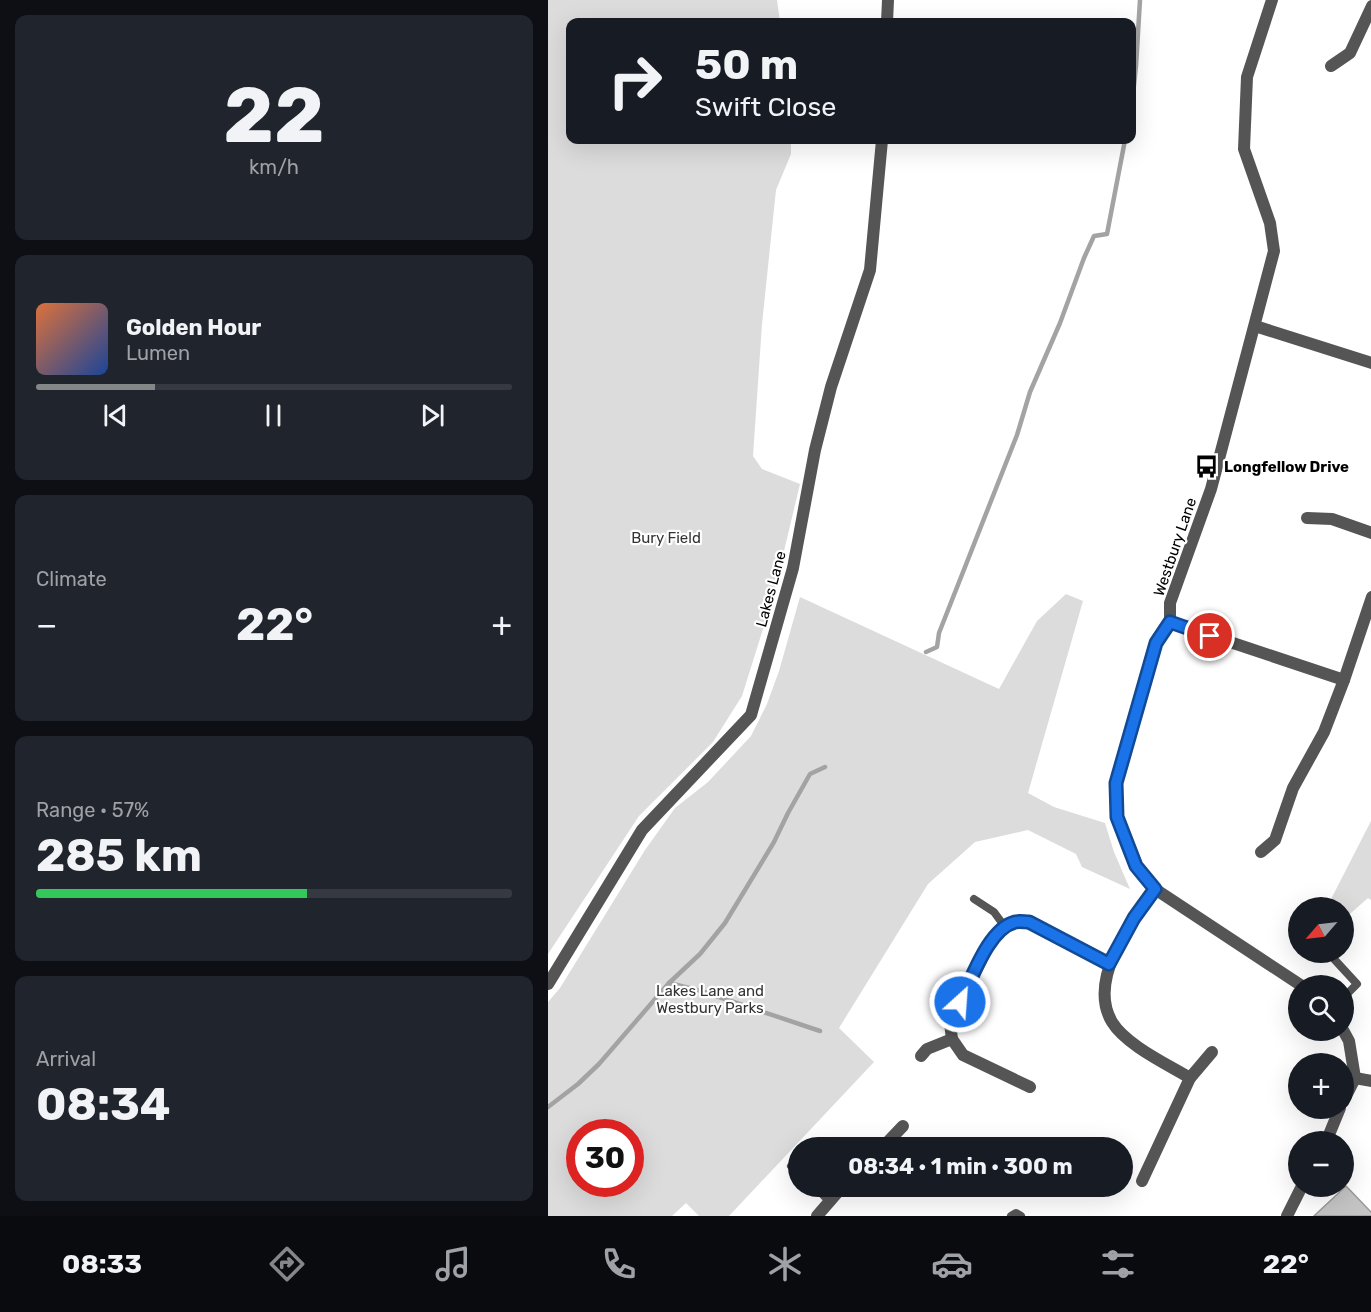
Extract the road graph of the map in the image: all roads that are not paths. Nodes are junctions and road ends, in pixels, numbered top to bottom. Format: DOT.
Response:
graph roads {
  1 [pos="888,0"];
  2 [pos="1272,0"];
  3 [pos="1372,6"];
  4 [pos="887,18"];
  5 [pos="1331,66"];
  6 [pos="882,144"];
  7 [pos="1255,326"];
  8 [pos="1372,363"];
  9 [pos="1307,518"];
  10 [pos="1372,533"];
  11 [pos="1372,597"];
  12 [pos="1170,622"];
  13 [pos="1344,680"];
  14 [pos="1261,852"];
  15 [pos="1155,889"];
  16 [pos="974,899"];
  17 [pos="1005,927"];
  18 [pos="1338,963"];
  19 [pos="1109,964"];
  20 [pos="1349,975"];
  21 [pos="1288,977"];
  22 [pos="548,984"];
  23 [pos="952,1039"];
  24 [pos="1349,1041"];
  25 [pos="1212,1052"];
  26 [pos="920,1056"];
  27 [pos="1190,1078"];
  28 [pos="1355,1078"];
  29 [pos="1372,1081"];
  30 [pos="1030,1087"];
  31 [pos="903,1126"];
  32 [pos="892,1137"];
  33 [pos="1142,1181"];
  34 [pos="825,1197"];
  35 [pos="833,1197"];
  36 [pos="1296,1197"];
  37 [pos="829,1201"];
  38 [pos="817,1216"];
  39 [pos="1011,1216"];
  40 [pos="1021,1216"];
  41 [pos="1287,1216"];
  1 -- 4 [label="street"];
  2 -- 7 [label="street, Westbury Lane"];
  3 -- 5 [label="street"];
  6 -- 22 [label="street, Lakes Lane"];
  7 -- 8 [label="street"];
  7 -- 12 [label="street, Westbury Lane"];
  9 -- 10 [label="street"];
  11 -- 13 [label="street"];
  12 -- 13 [label="street"];
  12 -- 15 [label="street, Westbury Lane"];
  13 -- 14 [label="street"];
  15 -- 19 [label="street"];
  15 -- 21 [label="street, Westbury Lane"];
  16 -- 17 [label="lane"];
  17 -- 19 [label="street"];
  17 -- 23 [label="street"];
  18 -- 20 [label="lane"];
  19 -- 27 [label="street"];
  23 -- 26 [label="street"];
  23 -- 30 [label="street"];
  24 -- 28 [label="street"];
  25 -- 27 [label="street"];
  27 -- 33 [label="street"];
  28 -- 29 [label="street"];
  31 -- 32 [label="street"];
  34 -- 37 [label="lane"];
  35 -- 37 [label="street"];
  36 -- 41 [label="street"];
  37 -- 38 [label="street"];
  39 -- 40 [label="lane"];
}
